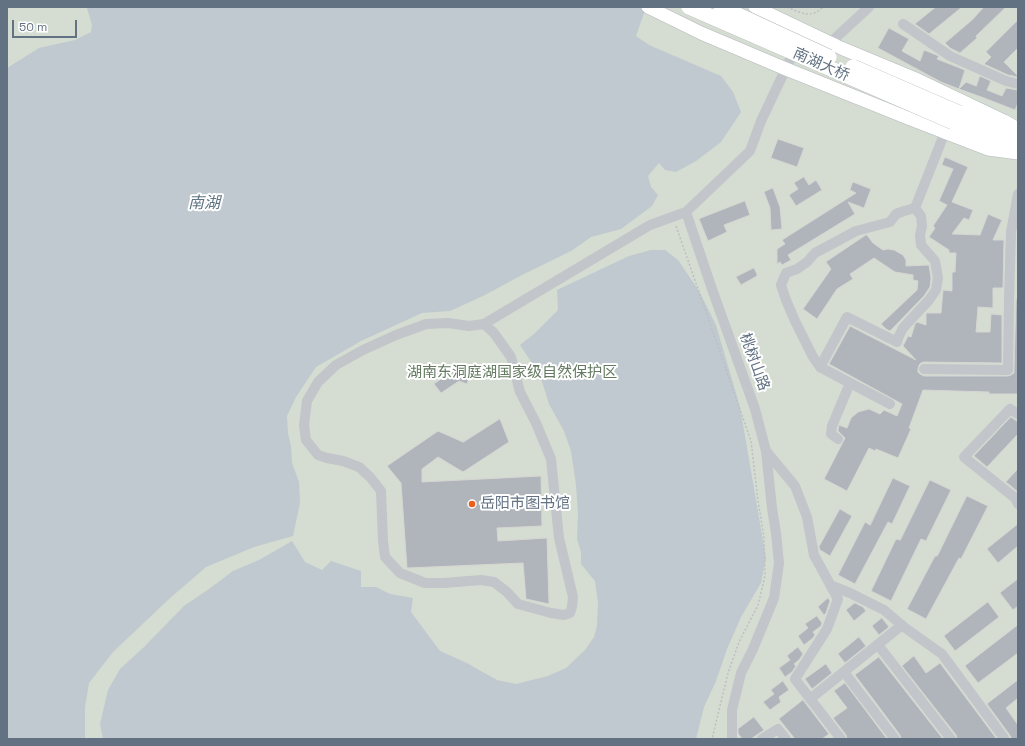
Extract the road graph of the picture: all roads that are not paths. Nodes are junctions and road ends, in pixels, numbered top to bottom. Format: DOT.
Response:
graph roads {
  1 [pos="648,7"];
  2 [pos="689,7"];
  3 [pos="721,7"];
  4 [pos="755,7"];
  5 [pos="869,7"];
  6 [pos="903,24"];
  7 [pos="803,30"];
  8 [pos="830,43"];
  9 [pos="786,69"];
  10 [pos="815,81"];
  11 [pos="1018,84"];
  12 [pos="952,122"];
  13 [pos="1018,129"];
  14 [pos="1018,136"];
  15 [pos="1018,150"];
  16 [pos="1018,153"];
  17 [pos="1018,194"];
  18 [pos="915,208"];
  19 [pos="686,212"];
  20 [pos="484,324"];
  21 [pos="820,366"];
  22 [pos="924,369"];
  23 [pos="850,383"];
  24 [pos="890,404"];
  25 [pos="1018,414"];
  26 [pos="838,439"];
  27 [pos="766,451"];
  28 [pos="1018,504"];
  29 [pos="830,585"];
  30 [pos="902,626"];
  31 [pos="878,645"];
  32 [pos="844,672"];
  33 [pos="810,698"];
  34 [pos="732,739"];
  35 [pos="762,739"];
  36 [pos="786,739"];
  37 [pos="841,739"];
  38 [pos="895,739"];
  39 [pos="951,739"];
  40 [pos="1002,739"];
  1 -- 9 [label="main road"];
  2 -- 12 [label="highway, 南湖大桥, bridge"];
  3 -- 12 [label="highway, 南湖大桥, bridge"];
  4 -- 7 [label="main road"];
  5 -- 8 [label="street"];
  6 -- 11 [label="street"];
  7 -- 8 [label="main road"];
  7 -- 9 [label="street"];
  8 -- 10 [label="main road"];
  8 -- 13 [label="main road"];
  9 -- 10 [label="main road"];
  9 -- 19 [label="street"];
  10 -- 12 [label="main road"];
  12 -- 14 [label="highway"];
  12 -- 15 [label="highway"];
  12 -- 16 [label="main road"];
  12 -- 18 [label="street"];
  17 -- 22 [label="street"];
  18 -- 21 [label="street"];
  18 -- 21 [label="street"];
  19 -- 20 [label="street"];
  19 -- 27 [label="street, 桃树山路"];
  20 -- 20 [label="street"];
  21 -- 23 [label="street"];
  23 -- 24 [label="street"];
  23 -- 26 [label="street"];
  25 -- 28 [label="street"];
  27 -- 29 [label="street"];
  27 -- 34 [label="street, 桃树山路"];
  29 -- 30 [label="street"];
  29 -- 33 [label="street"];
  30 -- 31 [label="street"];
  30 -- 40 [label="street"];
  31 -- 32 [label="street"];
  31 -- 39 [label="street"];
  32 -- 33 [label="street"];
  32 -- 38 [label="street"];
  33 -- 37 [label="street"];
  35 -- 36 [label="street"];
}
